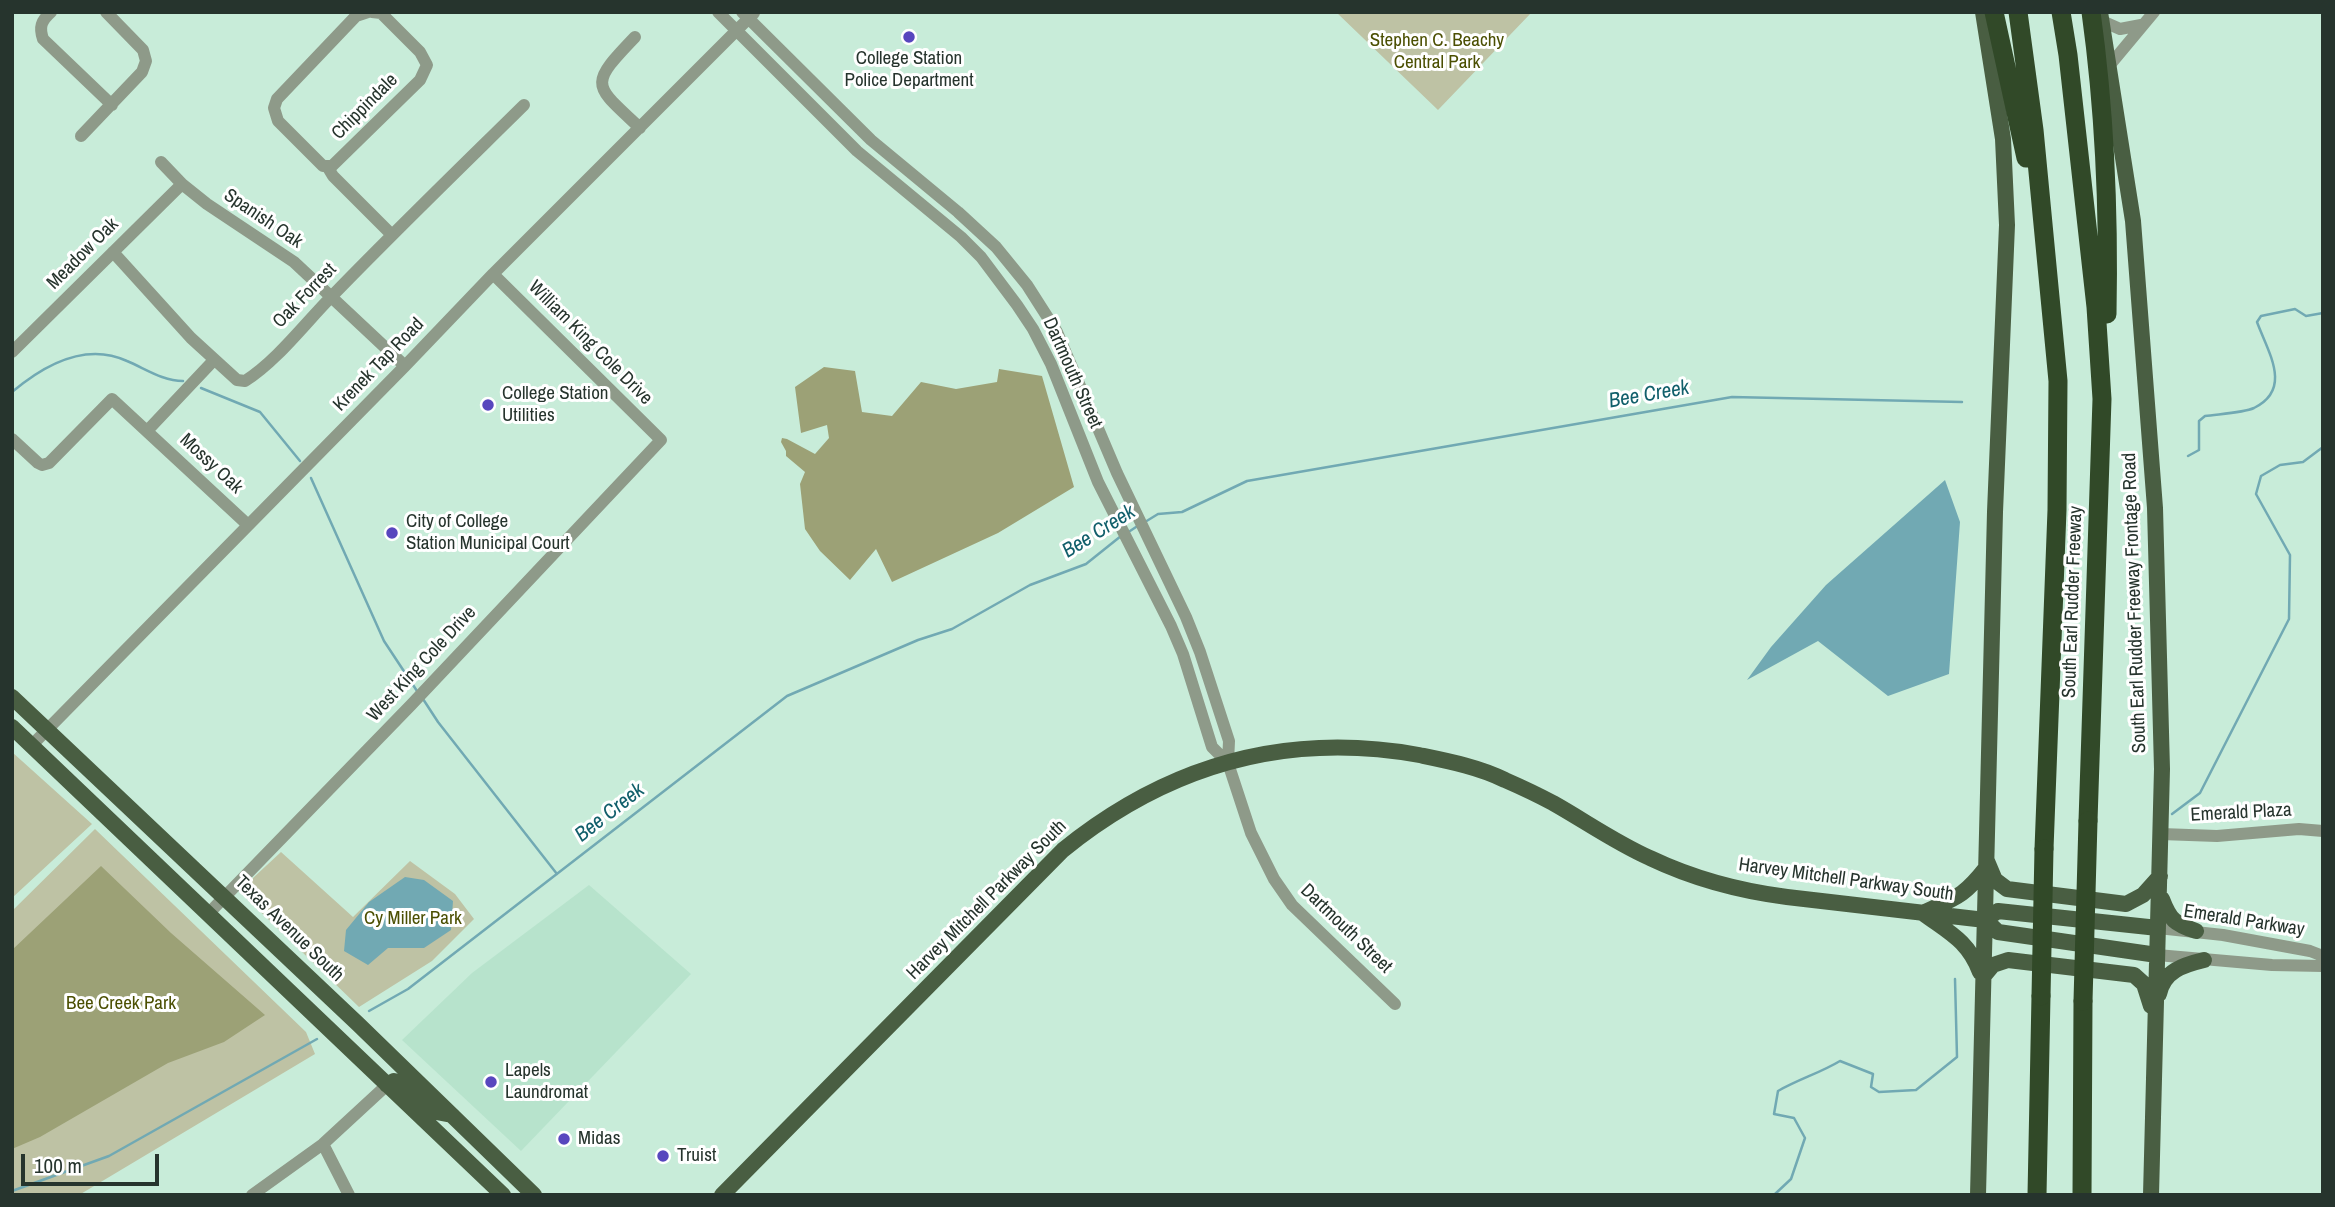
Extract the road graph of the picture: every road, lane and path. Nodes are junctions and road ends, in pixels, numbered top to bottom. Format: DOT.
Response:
graph roads {
  1 [pos="51,12"];
  2 [pos="106,12"];
  3 [pos="370,12"];
  4 [pos="718,12"];
  5 [pos="1983,12"];
  6 [pos="1994,12"];
  7 [pos="2018,12"];
  8 [pos="2061,12"];
  9 [pos="2154,12"];
  10 [pos="748,14"];
  11 [pos="2098,15"];
  12 [pos="2141,25"];
  13 [pos="736,30"];
  14 [pos="635,37"];
  15 [pos="2109,65"];
  16 [pos="112,105"];
  17 [pos="524,105"];
  18 [pos="639,128"];
  19 [pos="81,136"];
  20 [pos="161,162"];
  21 [pos="327,166"];
  22 [pos="182,184"];
  23 [pos="393,234"];
  24 [pos="113,251"];
  25 [pos="493,274"];
  26 [pos="2051,291"];
  27 [pos="332,296"];
  28 [pos="12,352"];
  29 [pos="214,359"];
  30 [pos="405,366"];
  31 [pos="2102,399"];
  32 [pos="147,431"];
  33 [pos="12,439"];
  34 [pos="661,440"];
  35 [pos="248,525"];
  36 [pos="12,697"];
  37 [pos="12,727"];
  38 [pos="47,729"];
  39 [pos="32,745"];
  40 [pos="1228,763"];
  41 [pos="2323,831"];
  42 [pos="2161,834"];
  43 [pos="1986,863"];
  44 [pos="2160,876"];
  45 [pos="2159,893"];
  46 [pos="224,897"];
  47 [pos="1923,912"];
  48 [pos="209,913"];
  49 [pos="1985,919"];
  50 [pos="2158,928"];
  51 [pos="2196,931"];
  52 [pos="2157,955"];
  53 [pos="2323,956"];
  54 [pos="2204,960"];
  55 [pos="2323,966"];
  56 [pos="1983,980"];
  57 [pos="1395,1004"];
  58 [pos="2156,1014"];
  59 [pos="326,1026"];
  60 [pos="401,1067"];
  61 [pos="387,1085"];
  62 [pos="452,1115"];
  63 [pos="2038,1138"];
  64 [pos="323,1144"];
  65 [pos="252,1195"];
  66 [pos="349,1195"];
  67 [pos="503,1195"];
  68 [pos="534,1195"];
  69 [pos="722,1195"];
  70 [pos="1978,1195"];
  71 [pos="2030,1195"];
  72 [pos="2037,1195"];
  73 [pos="2082,1195"];
  74 [pos="2151,1195"];
  1 -- 16 [label="street"];
  2 -- 16 [label="street"];
  3 -- 21 [label="street, Chippindale"];
  3 -- 21 [label="street, Chippindale"];
  4 -- 13 [label="street, Dartmouth Street"];
  5 -- 43 [label="main road"];
  6 -- 26 [label="highway"];
  7 -- 26 [label="highway, South Earl Rudder Freeway"];
  8 -- 31 [label="highway, South Earl Rudder Freeway"];
  9 -- 12 [label="street"];
  10 -- 13 [label="street, Krenek Tap Road"];
  10 -- 40 [label="street, Dartmouth Street"];
  11 -- 12 [label="street"];
  11 -- 15 [label="main road, South Earl Rudder Freeway Frontage Road"];
  11 -- 31 [label="highway"];
  12 -- 15 [label="street"];
  13 -- 18 [label="street, Krenek Tap Road"];
  13 -- 40 [label="street, Dartmouth Street"];
  14 -- 18 [label="street"];
  15 -- 42 [label="main road, South Earl Rudder Freeway Frontage Road"];
  16 -- 19 [label="street"];
  17 -- 23 [label="street, Oak Forrest"];
  18 -- 25 [label="street, Krenek Tap Road"];
  20 -- 22 [label="street, Spanish Oak"];
  21 -- 23 [label="street, Chippindale"];
  22 -- 24 [label="street, Meadow Oak"];
  22 -- 27 [label="street, Spanish Oak"];
  23 -- 27 [label="street, Oak Forrest"];
  24 -- 28 [label="street, Meadow Oak"];
  24 -- 29 [label="street, Oak Forrest"];
  25 -- 30 [label="street, Krenek Tap Road"];
  25 -- 34 [label="street, William King Cole Drive"];
  26 -- 63 [label="highway, South Earl Rudder Freeway, bridge"];
  27 -- 29 [label="street, Oak Forrest"];
  27 -- 30 [label="street, Spanish Oak"];
  29 -- 32 [label="street"];
  30 -- 35 [label="street, Krenek Tap Road"];
  31 -- 73 [label="highway, South Earl Rudder Freeway, bridge"];
  32 -- 33 [label="street, Mossy Oak"];
  32 -- 35 [label="street, Mossy Oak"];
  34 -- 46 [label="street, West King Cole Drive"];
  35 -- 38 [label="street, Krenek Tap Road"];
  36 -- 38 [label="main road, Texas Avenue South"];
  37 -- 39 [label="main road"];
  38 -- 39 [label="street, Krenek Tap Road"];
  38 -- 46 [label="main road, Texas Avenue South"];
  39 -- 48 [label="main road"];
  40 -- 47 [label="main road, Harvey Mitchell Parkway South"];
  40 -- 57 [label="street, Dartmouth Street"];
  40 -- 69 [label="main road, Harvey Mitchell Parkway South"];
  41 -- 42 [label="street, Emerald Plaza"];
  42 -- 44 [label="main road, South Earl Rudder Freeway Frontage Road"];
  43 -- 44 [label="main road"];
  43 -- 47 [label="main road"];
  43 -- 49 [label="main road"];
  44 -- 45 [label="main road, South Earl Rudder Freeway Frontage Road"];
  45 -- 50 [label="main road, South Earl Rudder Freeway Frontage Road"];
  45 -- 51 [label="main road"];
  46 -- 48 [label="street, West King Cole Drive"];
  46 -- 60 [label="main road, Texas Avenue South"];
  47 -- 49 [label="main road, Harvey Mitchell Parkway South"];
  47 -- 56 [label="main road"];
  48 -- 59 [label="main road"];
  49 -- 50 [label="main road, Harvey Mitchell Parkway South"];
  49 -- 52 [label="main road, Harvey Mitchell Parkway South"];
  49 -- 56 [label="main road"];
  50 -- 51 [label="street, Emerald Parkway"];
  50 -- 52 [label="main road, South Earl Rudder Freeway Frontage Road"];
  51 -- 53 [label="street, Emerald Parkway"];
  52 -- 54 [label="street, Emerald Parkway"];
  52 -- 58 [label="main road, South Earl Rudder Freeway Frontage Road"];
  54 -- 55 [label="street, Emerald Parkway"];
  54 -- 58 [label="main road"];
  56 -- 58 [label="main road"];
  56 -- 70 [label="main road"];
  58 -- 74 [label="main road, South Earl Rudder Freeway Frontage Road"];
  59 -- 60 [label="main road"];
  59 -- 61 [label="main road"];
  60 -- 62 [label="main road, Texas Avenue South"];
  61 -- 62 [label="main road"];
  61 -- 64 [label="street"];
  61 -- 67 [label="main road"];
  62 -- 68 [label="main road, Texas Avenue South"];
  63 -- 71 [label="highway"];
  63 -- 72 [label="highway, South Earl Rudder Freeway"];
  64 -- 65 [label="street"];
  64 -- 66 [label="street"];
}
